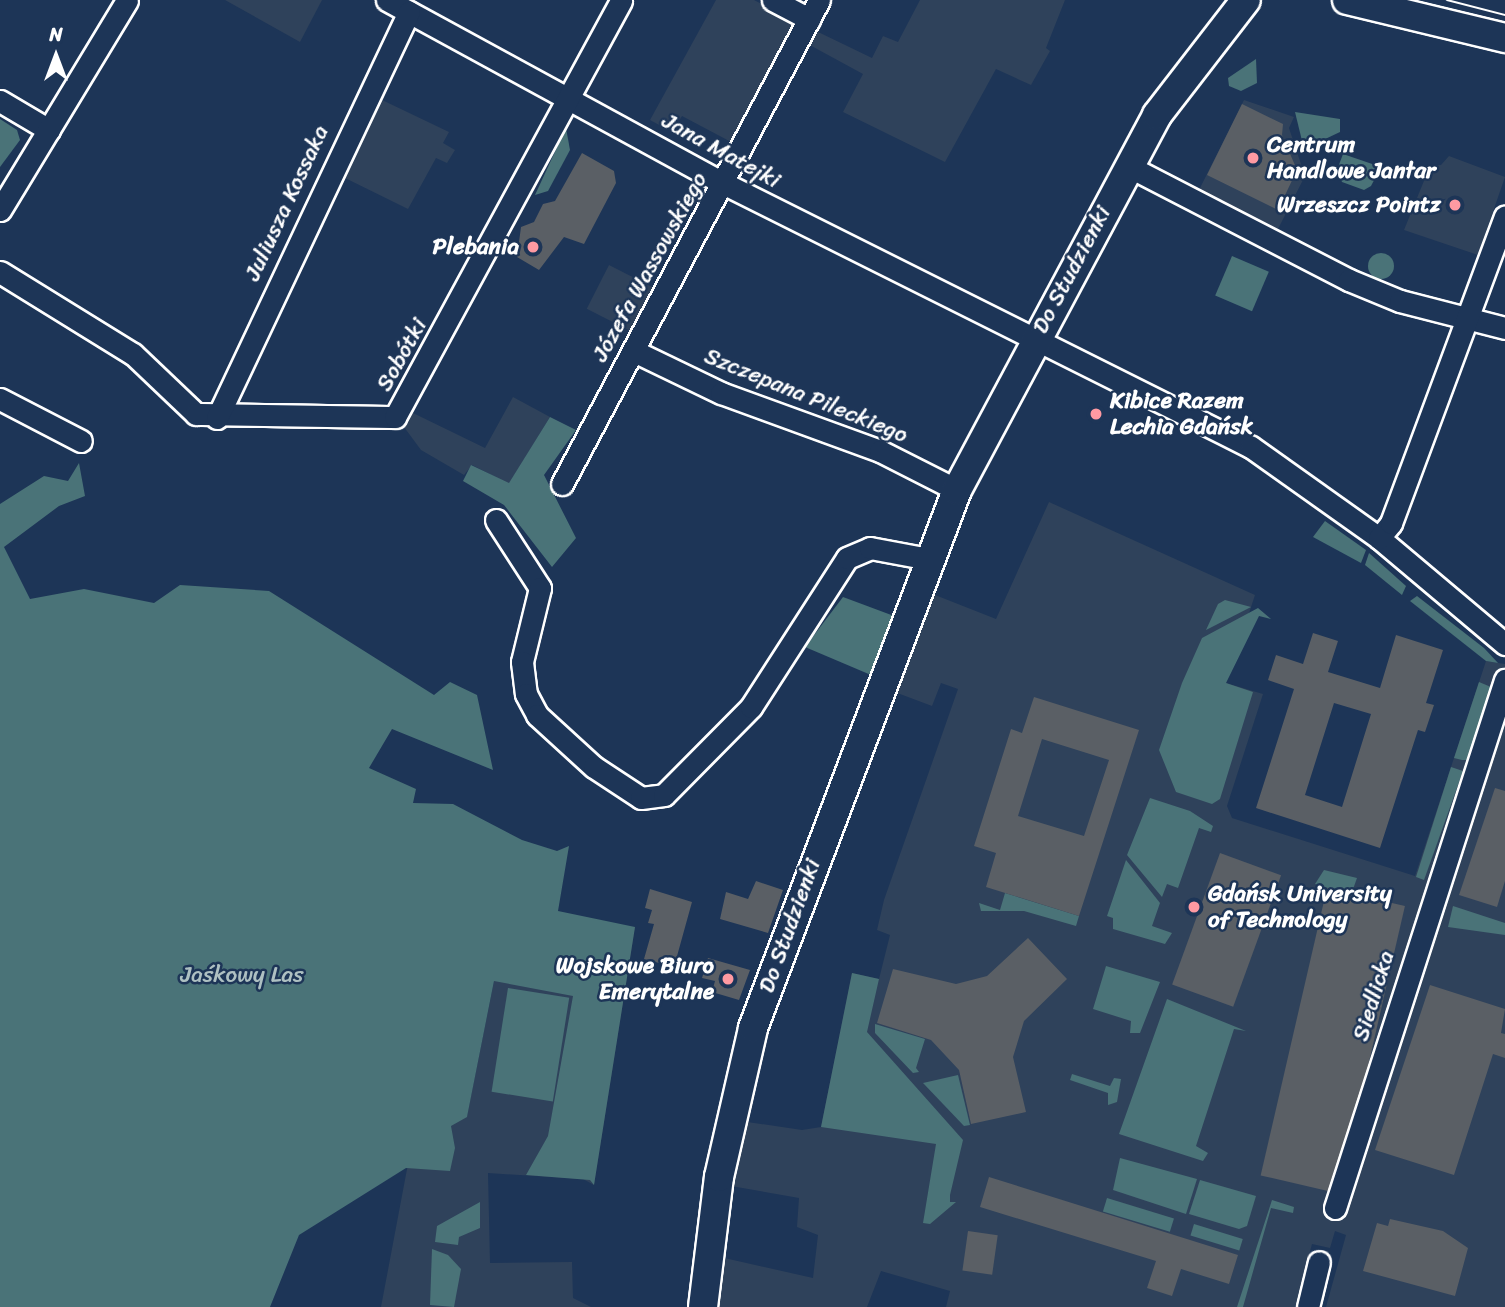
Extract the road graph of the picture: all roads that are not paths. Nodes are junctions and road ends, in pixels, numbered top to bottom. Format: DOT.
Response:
graph roads {
  1 [pos="127,0"];
  2 [pos="387,0"];
  3 [pos="621,0"];
  4 [pos="773,0"];
  5 [pos="1246,0"];
  6 [pos="1347,0"];
  7 [pos="814,9"];
  8 [pos="409,12"];
  9 [pos="1505,38"];
  10 [pos="570,99"];
  11 [pos="0,101"];
  12 [pos="49,130"];
  13 [pos="1128,166"];
  14 [pos="725,184"];
  15 [pos="0,211"];
  16 [pos="1505,217"];
  17 [pos="0,272"];
  18 [pos="1468,316"];
  19 [pos="1505,328"];
  20 [pos="1035,340"];
  21 [pos="634,351"];
  22 [pos="0,399"];
  23 [pos="217,418"];
  24 [pos="80,441"];
  25 [pos="562,484"];
  26 [pos="957,490"];
  27 [pos="496,520"];
  28 [pos="1379,538"];
  29 [pos="929,559"];
  30 [pos="1505,644"];
  31 [pos="1505,680"];
  32 [pos="1335,1209"];
  33 [pos="1320,1262"];
  34 [pos="703,1307"];
  35 [pos="1308,1307"];
  1 -- 12 [label="street"];
  2 -- 8 [label="street, Jana Matejki"];
  3 -- 10 [label="street, Sobótki"];
  4 -- 7 [label="street"];
  5 -- 13 [label="main road, Do Studzienki"];
  6 -- 9 [label="main road"];
  7 -- 14 [label="street, Józefa Wassowskiego"];
  8 -- 10 [label="street, Jana Matejki"];
  8 -- 23 [label="street, Juliusza Kossaka"];
  10 -- 14 [label="street, Jana Matejki"];
  10 -- 23 [label="street, Sobótki"];
  11 -- 12 [label="street"];
  12 -- 15 [label="street"];
  13 -- 18 [label="street"];
  13 -- 20 [label="main road, Do Studzienki"];
  14 -- 20 [label="street, Jana Matejki"];
  14 -- 21 [label="street, Józefa Wassowskiego"];
  16 -- 18 [label="street"];
  17 -- 23 [label="street, Sobótki"];
  18 -- 19 [label="street"];
  18 -- 28 [label="street"];
  20 -- 26 [label="main road, Do Studzienki"];
  20 -- 28 [label="street, Jana Matejki"];
  21 -- 25 [label="street, Józefa Wassowskiego"];
  21 -- 26 [label="street, Szczepana Pileckiego"];
  22 -- 24 [label="street"];
  26 -- 29 [label="main road, Do Studzienki"];
  27 -- 29 [label="street"];
  28 -- 30 [label="street, Jana Matejki"];
  29 -- 34 [label="main road, Do Studzienki"];
  31 -- 32 [label="street, Siedlicka"];
  33 -- 35 [label="street"];
}
